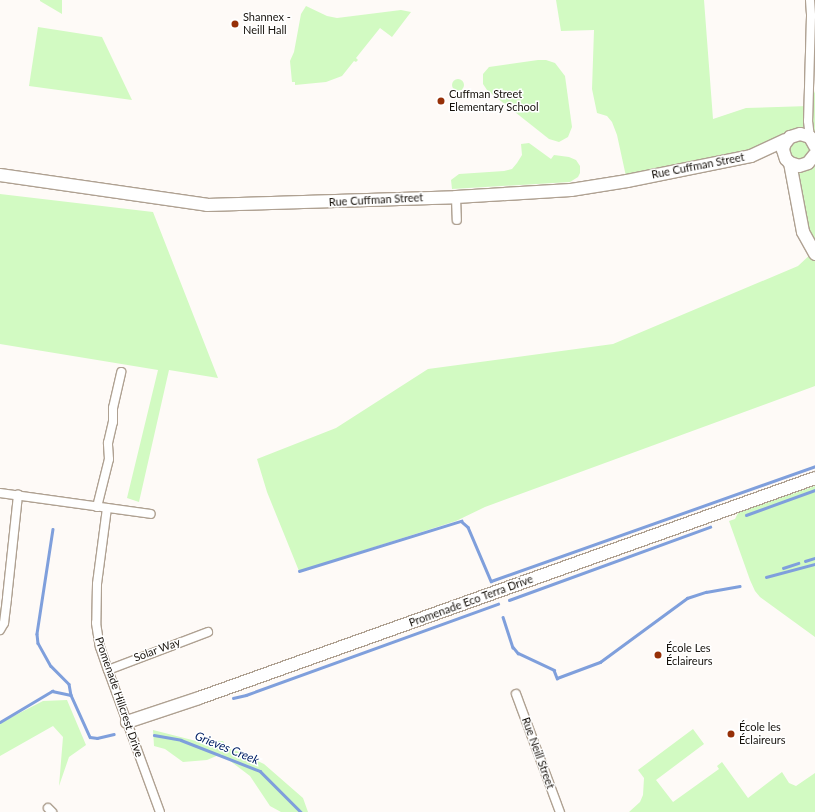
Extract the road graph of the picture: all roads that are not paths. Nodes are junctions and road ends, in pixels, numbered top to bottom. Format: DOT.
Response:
graph roads {
  1 [pos="810,0"];
  2 [pos="809,106"];
  3 [pos="790,137"];
  4 [pos="813,142"];
  5 [pos="751,156"];
  6 [pos="812,159"];
  7 [pos="788,161"];
  8 [pos="0,175"];
  9 [pos="456,197"];
  10 [pos="796,197"];
  11 [pos="457,220"];
  12 [pos="815,254"];
  13 [pos="122,372"];
  14 [pos="815,478"];
  15 [pos="0,493"];
  16 [pos="18,495"];
  17 [pos="97,507"];
  18 [pos="107,508"];
  19 [pos="151,514"];
  20 [pos="0,630"];
  21 [pos="208,632"];
  22 [pos="108,670"];
  23 [pos="516,694"];
  24 [pos="127,722"];
  25 [pos="160,812"];
  26 [pos="560,812"];
  1 -- 2 [label="street"];
  2 -- 3 [label="street"];
  2 -- 4 [label="street"];
  3 -- 4 [label="street"];
  3 -- 5 [label="street"];
  3 -- 7 [label="street"];
  5 -- 7 [label="street"];
  5 -- 9 [label="street, Rue Cuffman Street"];
  6 -- 7 [label="street"];
  6 -- 10 [label="street"];
  7 -- 10 [label="street"];
  8 -- 9 [label="street, Rue Cuffman Street"];
  9 -- 11 [label="street"];
  10 -- 12 [label="street"];
  13 -- 17 [label="street"];
  14 -- 24 [label="street, Promenade Eco Terra Drive"];
  15 -- 16 [label="street"];
  16 -- 17 [label="street"];
  16 -- 20 [label="street"];
  17 -- 18 [label="street"];
  18 -- 19 [label="street"];
  18 -- 22 [label="street, Promenade Hillcrest Drive"];
  21 -- 22 [label="street, Solar Way"];
  22 -- 24 [label="street, Promenade Hillcrest Drive"];
  23 -- 26 [label="street, Rue Neill Street"];
  24 -- 25 [label="street, Promenade Hillcrest Drive"];
}
